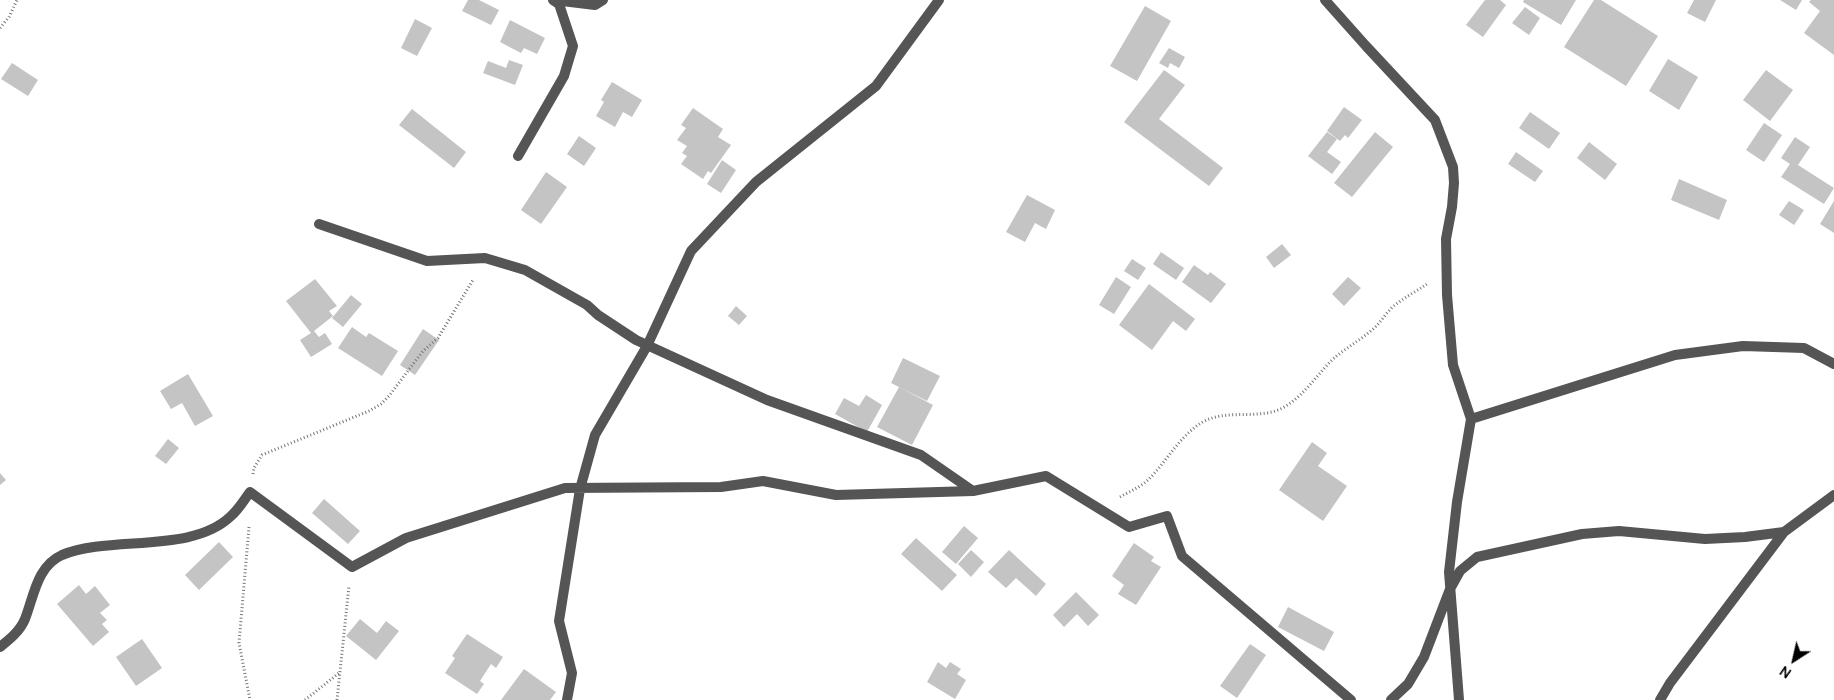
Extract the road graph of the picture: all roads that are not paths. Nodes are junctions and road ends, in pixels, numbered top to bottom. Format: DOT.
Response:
graph roads {
  1 [pos="553,0"];
  2 [pos="603,0"];
  3 [pos="939,0"];
  4 [pos="1326,0"];
  5 [pos="518,156"];
  6 [pos="319,224"];
  7 [pos="647,346"];
  8 [pos="1834,364"];
  9 [pos="1471,419"];
  10 [pos="580,488"];
  11 [pos="973,491"];
  12 [pos="1834,495"];
  13 [pos="1784,532"];
  14 [pos="1450,589"];
  15 [pos="0,647"];
  16 [pos="567,700"];
  17 [pos="1350,700"];
  18 [pos="1391,700"];
  19 [pos="1459,700"];
  20 [pos="1660,700"];
  1 -- 2 [label="street"];
  1 -- 5 [label="street"];
  3 -- 7 [label="street"];
  4 -- 9 [label="street"];
  6 -- 7 [label="street"];
  7 -- 10 [label="street"];
  7 -- 11 [label="street"];
  8 -- 9 [label="street"];
  9 -- 14 [label="street"];
  10 -- 11 [label="street"];
  10 -- 15 [label="street"];
  10 -- 16 [label="street"];
  11 -- 17 [label="street"];
  12 -- 13 [label="street"];
  13 -- 14 [label="street"];
  13 -- 20 [label="street"];
  14 -- 18 [label="street"];
  14 -- 19 [label="street"];
}
